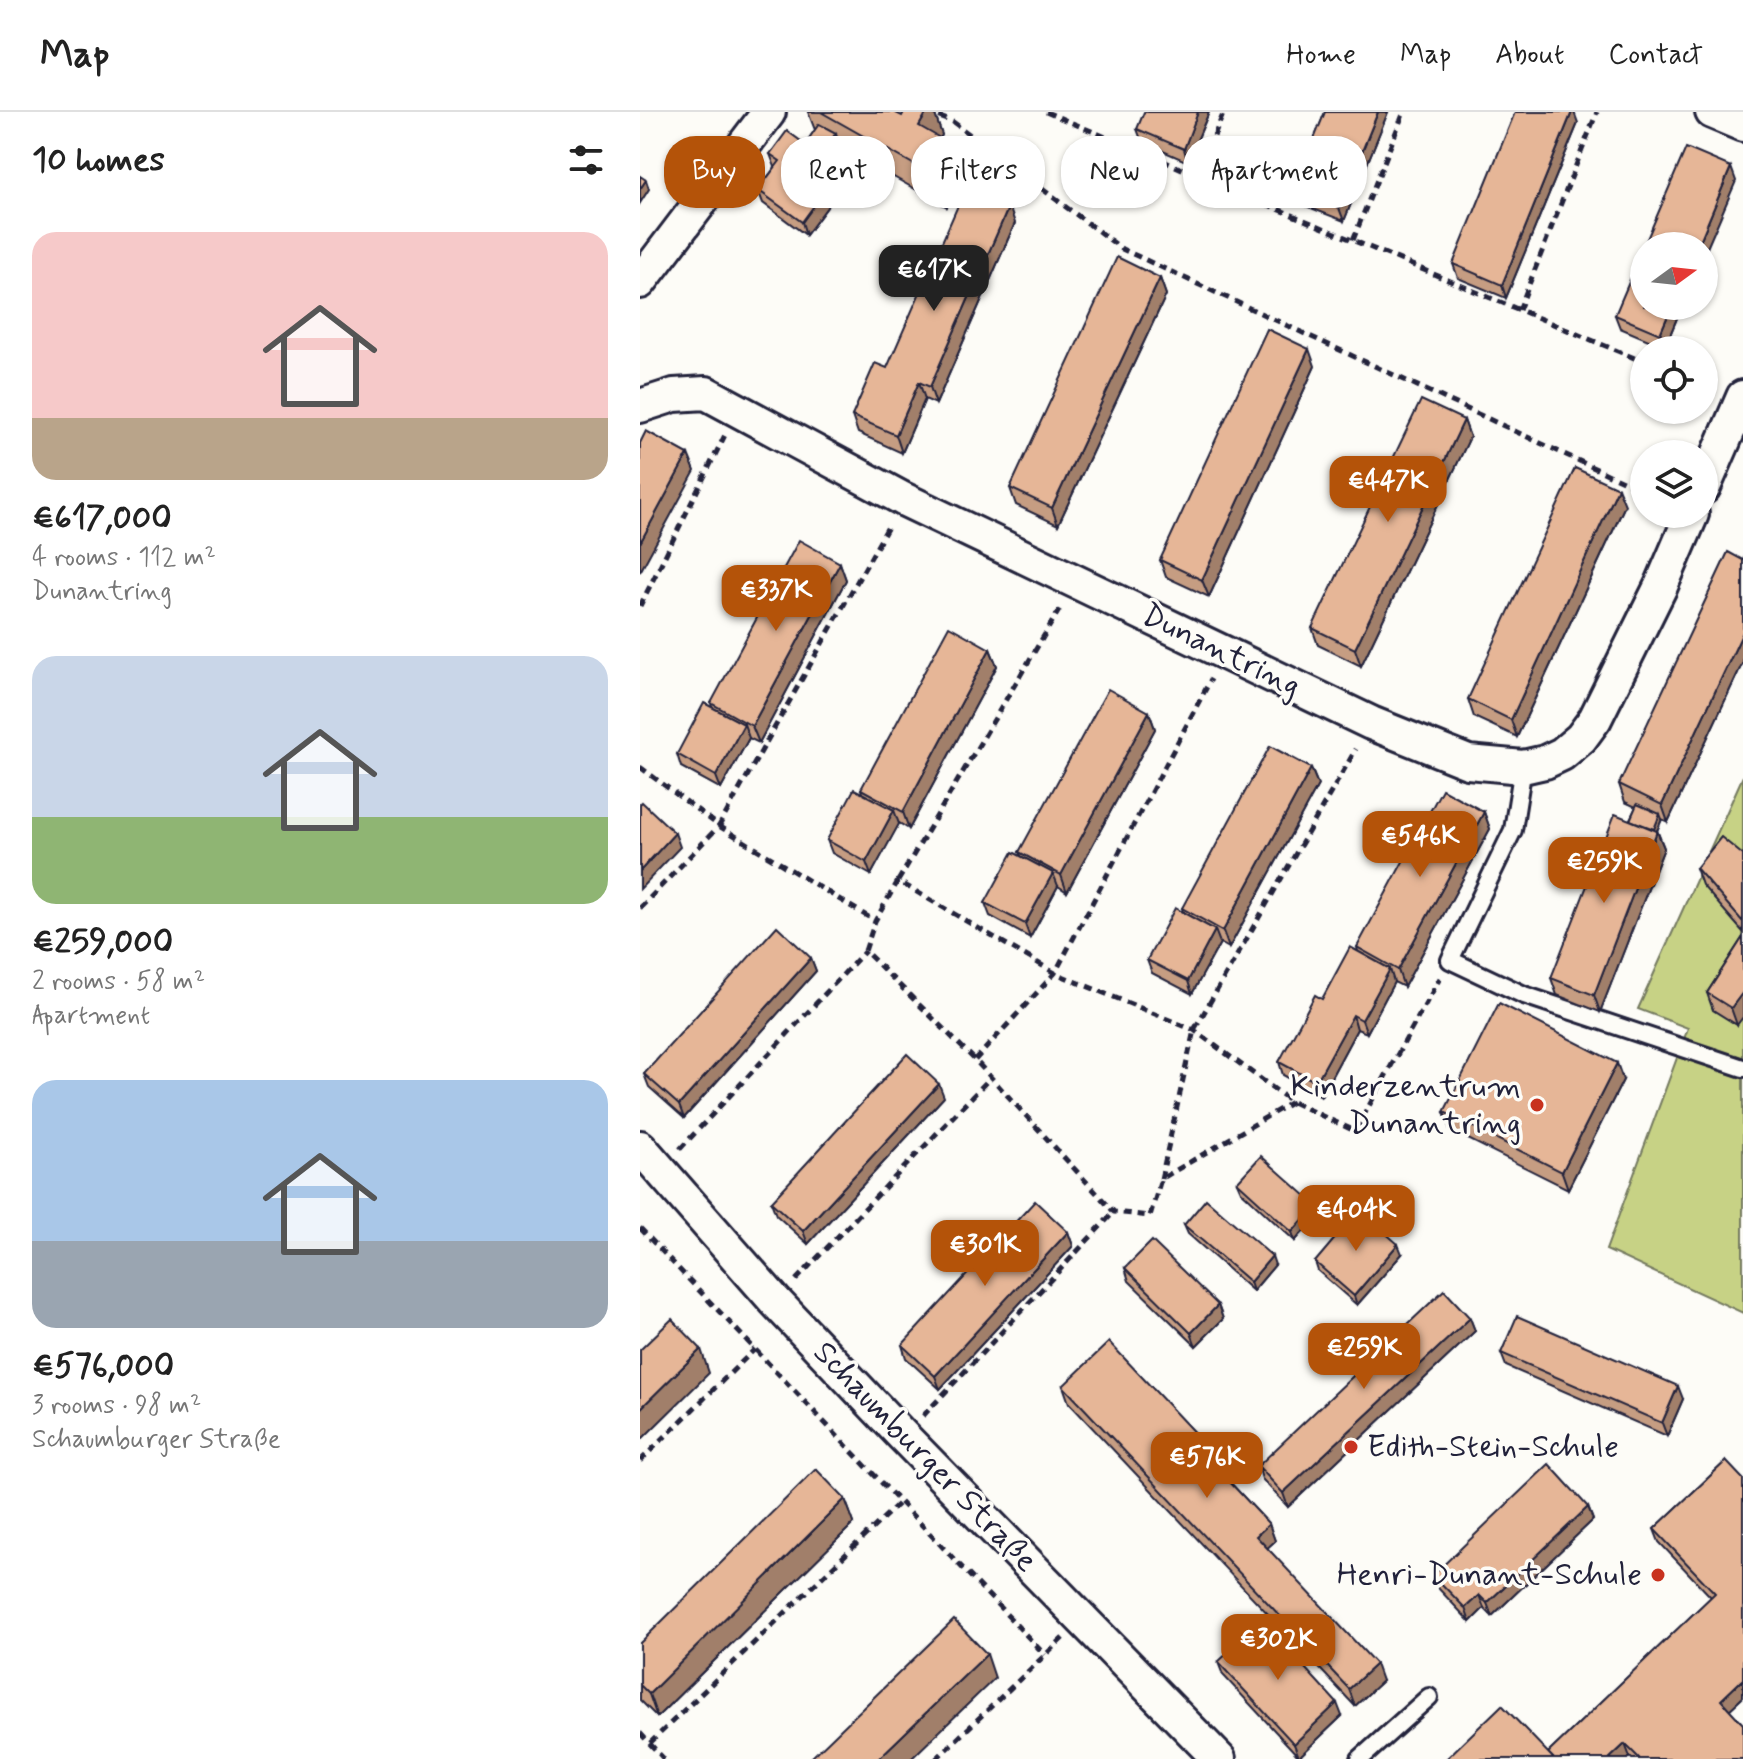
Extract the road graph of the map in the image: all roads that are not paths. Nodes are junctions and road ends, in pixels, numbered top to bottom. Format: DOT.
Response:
graph roads {
  1 [pos="769,112"];
  2 [pos="1712,112"];
  3 [pos="1743,125"];
  4 [pos="640,282"];
  5 [pos="1743,397"];
  6 [pos="640,406"];
  7 [pos="1718,455"];
  8 [pos="1686,528"];
  9 [pos="1523,767"];
  10 [pos="1743,1068"];
  11 [pos="650,1158"];
  12 [pos="1429,1697"];
  13 [pos="1219,1759"];
  14 [pos="1360,1759"];
  1 -- 4 [label="street"];
  2 -- 3 [label="street"];
  5 -- 7 [label="street"];
  6 -- 9 [label="street, Dunantring"];
  8 -- 9 [label="street, Dunantring"];
  9 -- 10 [label="lane"];
  11 -- 13 [label="street, Schaumburger Straße"];
  12 -- 14 [label="lane"];
}
